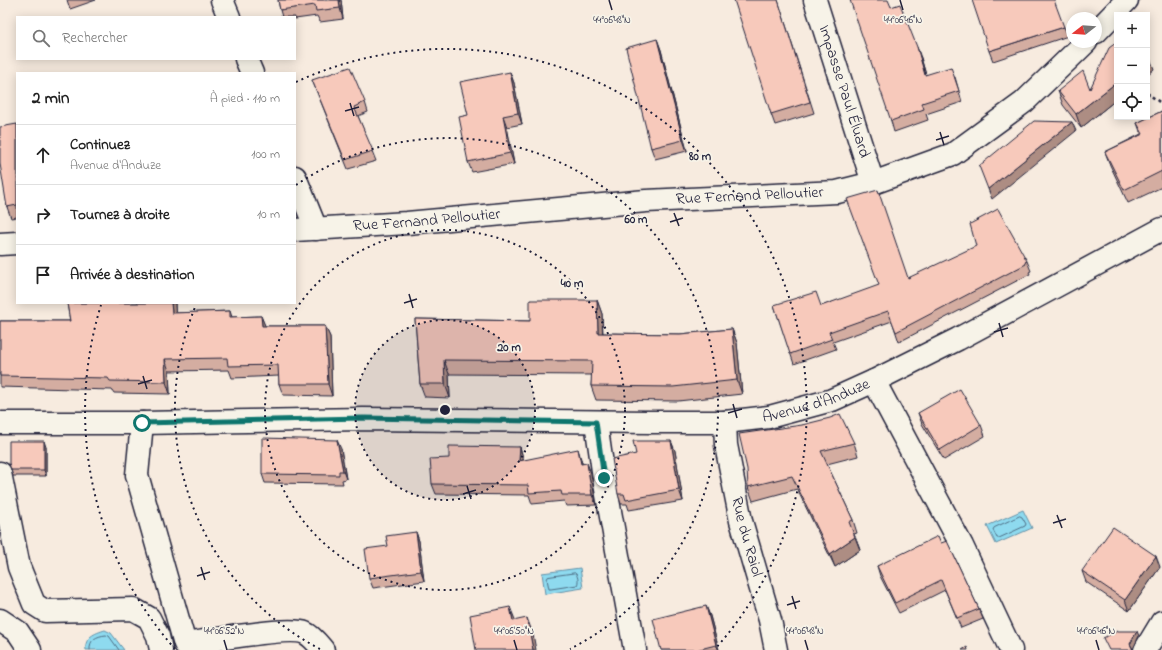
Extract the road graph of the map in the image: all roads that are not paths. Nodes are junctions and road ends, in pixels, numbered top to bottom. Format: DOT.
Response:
graph roads {
  1 [pos="222,0"];
  2 [pos="815,0"];
  3 [pos="1126,0"];
  4 [pos="229,16"];
  5 [pos="1102,26"];
  6 [pos="1080,48"];
  7 [pos="246,60"];
  8 [pos="252,72"];
  9 [pos="296,179"];
  10 [pos="873,183"];
  11 [pos="316,229"];
  12 [pos="1162,229"];
  13 [pos="296,230"];
  14 [pos="16,243"];
  15 [pos="0,244"];
  16 [pos="874,381"];
  17 [pos="596,422"];
  18 [pos="725,422"];
  19 [pos="0,423"];
  20 [pos="142,423"];
  21 [pos="0,473"];
  22 [pos="0,620"];
  23 [pos="1162,622"];
  24 [pos="30,650"];
  25 [pos="161,650"];
  26 [pos="323,650"];
  27 [pos="635,650"];
  28 [pos="776,650"];
  29 [pos="1011,650"];
  30 [pos="1145,650"];
  1 -- 4 [label="street"];
  2 -- 10 [label="street, Impasse Paul Éluard"];
  3 -- 5 [label="street"];
  6 -- 10 [label="street, Rue Fernand Pelloutier"];
  7 -- 8 [label="street"];
  9 -- 11 [label="street"];
  10 -- 11 [label="street, Rue Fernand Pelloutier"];
  11 -- 13 [label="street, Rue Fernand Pelloutier"];
  12 -- 16 [label="street, Avenue d'Anduze"];
  14 -- 15 [label="street"];
  16 -- 18 [label="street, Avenue d'Anduze"];
  16 -- 29 [label="street"];
  17 -- 18 [label="street, Avenue d'Anduze"];
  17 -- 20 [label="street, Avenue d'Anduze"];
  17 -- 27 [label="street"];
  18 -- 28 [label="street, Rue du Raiol"];
  19 -- 20 [label="street, Avenue d'Anduze"];
  20 -- 26 [label="street"];
  21 -- 25 [label="street"];
  22 -- 24 [label="street"];
  23 -- 30 [label="street"];
}
